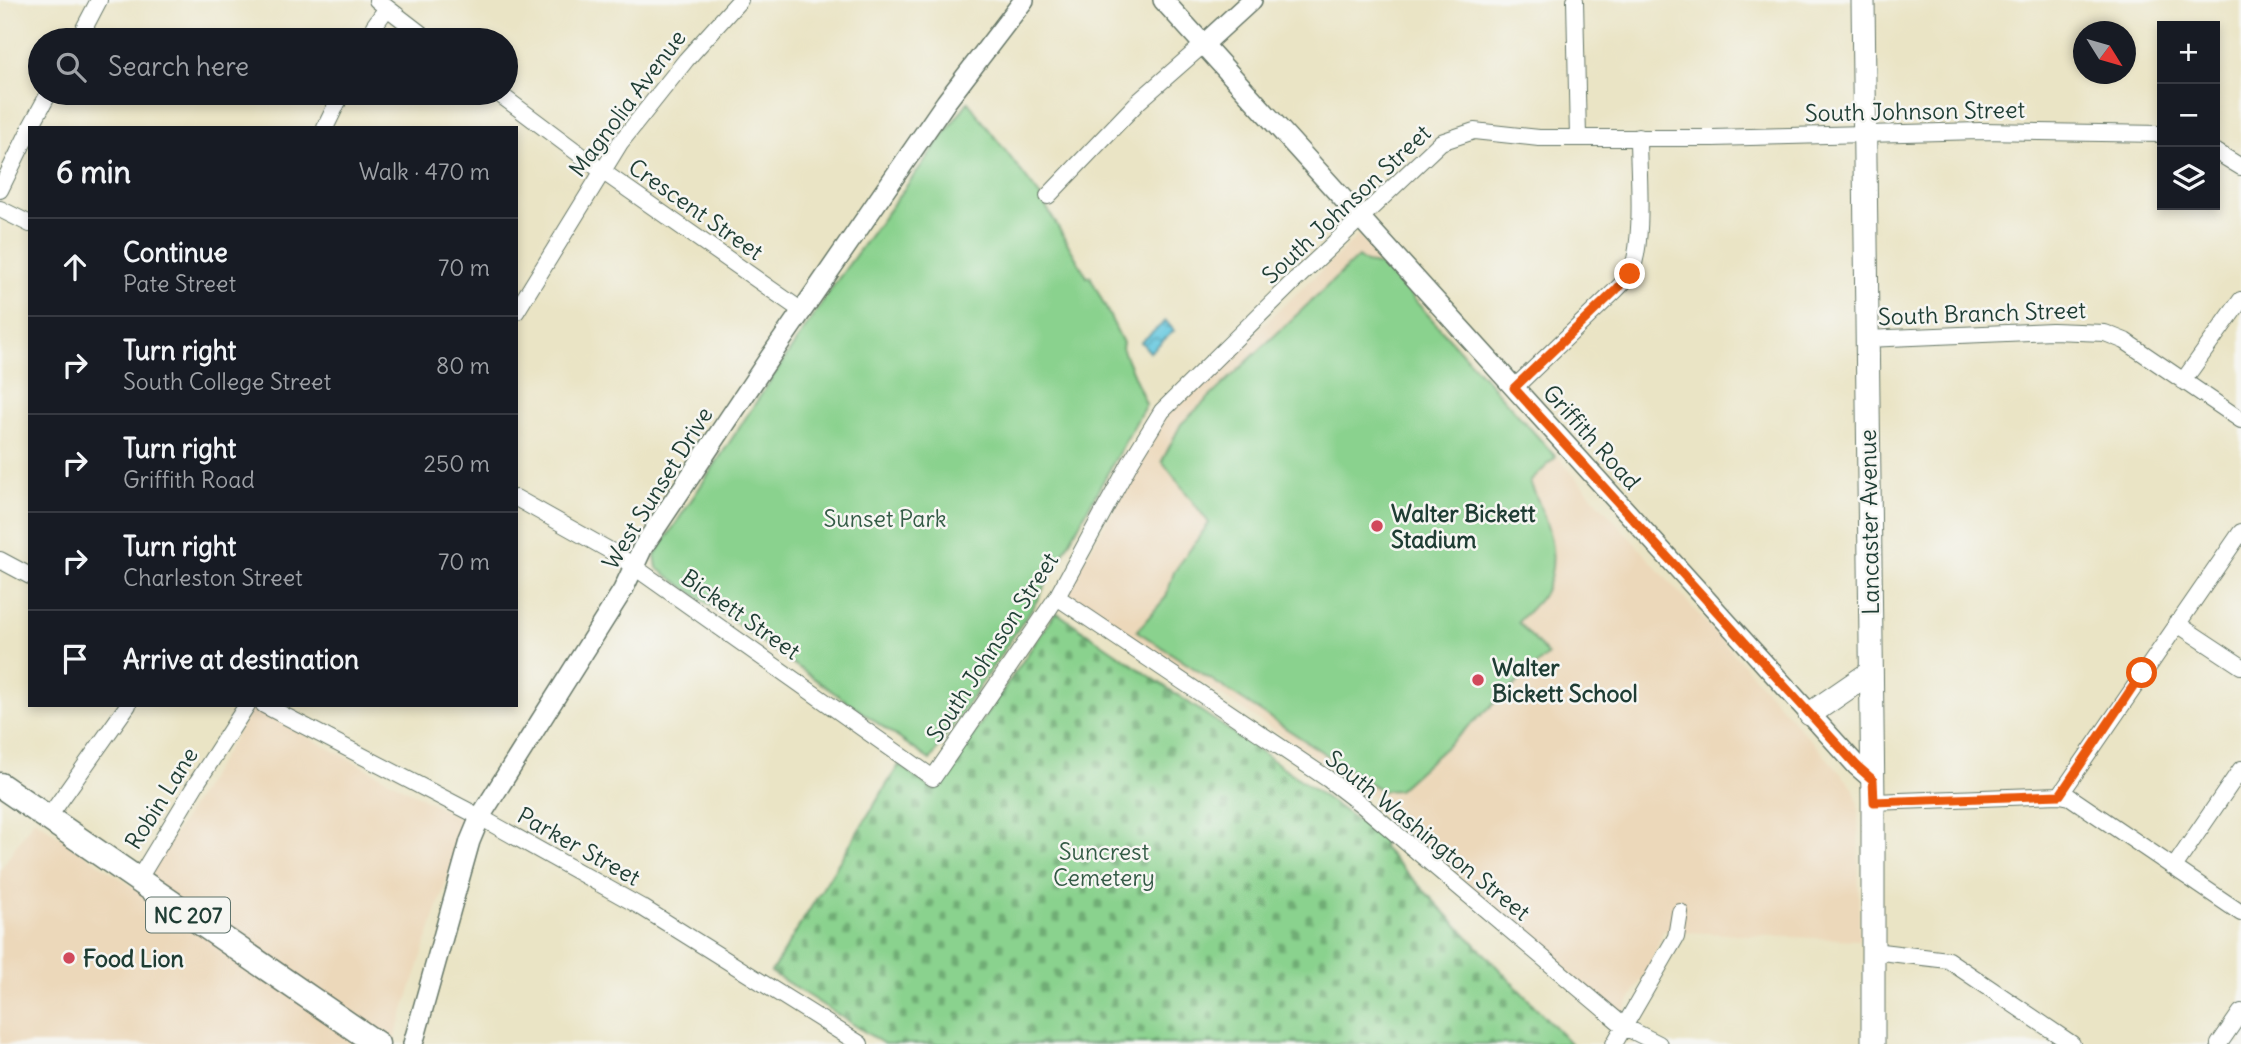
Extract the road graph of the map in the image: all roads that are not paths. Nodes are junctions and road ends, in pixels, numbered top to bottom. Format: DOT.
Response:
graph roads {
  1 [pos="99,0"];
  2 [pos="740,0"];
  3 [pos="1024,0"];
  4 [pos="1164,0"];
  5 [pos="1252,0"];
  6 [pos="1576,0"];
  7 [pos="1863,0"];
  8 [pos="382,4"];
  9 [pos="84,28"];
  10 [pos="373,28"];
  11 [pos="413,28"];
  12 [pos="1204,44"];
  13 [pos="42,105"];
  14 [pos="336,105"];
  15 [pos="514,105"];
  16 [pos="31,126"];
  17 [pos="326,126"];
  18 [pos="28,132"];
  19 [pos="1864,133"];
  20 [pos="2157,134"];
  21 [pos="1638,137"];
  22 [pos="1578,138"];
  23 [pos="2220,154"];
  24 [pos="2241,167"];
  25 [pos="603,171"];
  26 [pos="0,190"];
  27 [pos="1048,196"];
  28 [pos="0,209"];
  29 [pos="1361,216"];
  30 [pos="28,223"];
  31 [pos="2241,300"];
  32 [pos="518,309"];
  33 [pos="802,310"];
  34 [pos="1866,339"];
  35 [pos="2183,381"];
  36 [pos="1514,388"];
  37 [pos="2241,420"];
  38 [pos="518,499"];
  39 [pos="2241,532"];
  40 [pos="0,560"];
  41 [pos="633,566"];
  42 [pos="28,575"];
  43 [pos="1057,597"];
  44 [pos="2176,623"];
  45 [pos="2241,666"];
  46 [pos="1871,672"];
  47 [pos="127,707"];
  48 [pos="246,707"];
  49 [pos="268,707"];
  50 [pos="1810,714"];
  51 [pos="2241,769"];
  52 [pos="933,778"];
  53 [pos="0,785"];
  54 [pos="1873,791"];
  55 [pos="2060,795"];
  56 [pos="481,817"];
  57 [pos="48,818"];
  58 [pos="2174,867"];
  59 [pos="138,880"];
  60 [pos="1680,912"];
  61 [pos="2241,912"];
  62 [pos="1873,951"];
  63 [pos="2241,1012"];
  64 [pos="1625,1027"];
  65 [pos="377,1044"];
  66 [pos="413,1044"];
  67 [pos="860,1044"];
  68 [pos="1614,1044"];
  69 [pos="1660,1044"];
  70 [pos="1873,1044"];
  71 [pos="2072,1044"];
  72 [pos="2219,1044"];
  1 -- 9 [label="street"];
  2 -- 25 [label="street, Magnolia Avenue"];
  3 -- 33 [label="street, West Sunset Drive"];
  4 -- 12 [label="street, Griffith Road"];
  5 -- 12 [label="street"];
  6 -- 22 [label="street"];
  7 -- 19 [label="main road, Lancaster Avenue"];
  8 -- 10 [label="street"];
  8 -- 11 [label="street"];
  12 -- 27 [label="street"];
  12 -- 29 [label="street, Griffith Road"];
  13 -- 16 [label="street"];
  14 -- 17 [label="street"];
  15 -- 25 [label="street, Crescent Street"];
  18 -- 26 [label="street"];
  19 -- 20 [label="street, South Johnson Street"];
  19 -- 21 [label="street, South Johnson Street"];
  19 -- 34 [label="main road, Lancaster Avenue"];
  21 -- 22 [label="street, South Johnson Street"];
  21 -- 36 [label="street"];
  22 -- 29 [label="street, South Johnson Street"];
  23 -- 24 [label="street"];
  25 -- 32 [label="street, Magnolia Avenue"];
  25 -- 33 [label="street, Crescent Street"];
  28 -- 30 [label="street"];
  29 -- 36 [label="street, Griffith Road"];
  29 -- 43 [label="street, South Johnson Street"];
  31 -- 35 [label="street"];
  33 -- 41 [label="street, West Sunset Drive"];
  34 -- 35 [label="street, South Branch Street"];
  34 -- 46 [label="main road, Lancaster Avenue"];
  35 -- 37 [label="street, South Branch Street"];
  36 -- 50 [label="street, Griffith Road"];
  38 -- 41 [label="street, Bickett Street"];
  39 -- 44 [label="street"];
  40 -- 42 [label="street"];
  41 -- 52 [label="street, Bickett Street"];
  41 -- 56 [label="street, West Sunset Drive"];
  43 -- 52 [label="street, South Johnson Street"];
  43 -- 64 [label="street, South Washington Street"];
  44 -- 45 [label="street"];
  44 -- 55 [label="street"];
  46 -- 50 [label="main road"];
  46 -- 54 [label="main road, Lancaster Avenue"];
  47 -- 57 [label="street"];
  48 -- 59 [label="street, Robin Lane"];
  49 -- 56 [label="street, Parker Street"];
  50 -- 54 [label="street, Griffith Road"];
  51 -- 58 [label="street"];
  53 -- 57 [label="main road, NC 207"];
  54 -- 55 [label="street"];
  54 -- 62 [label="main road, Lancaster Avenue"];
  55 -- 58 [label="street"];
  56 -- 66 [label="street, West Sunset Drive"];
  56 -- 67 [label="street, Parker Street"];
  57 -- 59 [label="main road, NC 207"];
  58 -- 61 [label="street"];
  59 -- 65 [label="main road, NC 207"];
  60 -- 64 [label="street"];
  62 -- 70 [label="main road, Lancaster Avenue"];
  62 -- 71 [label="street"];
  63 -- 72 [label="street"];
  64 -- 68 [label="street"];
  64 -- 69 [label="street, South Washington Street"];
}
